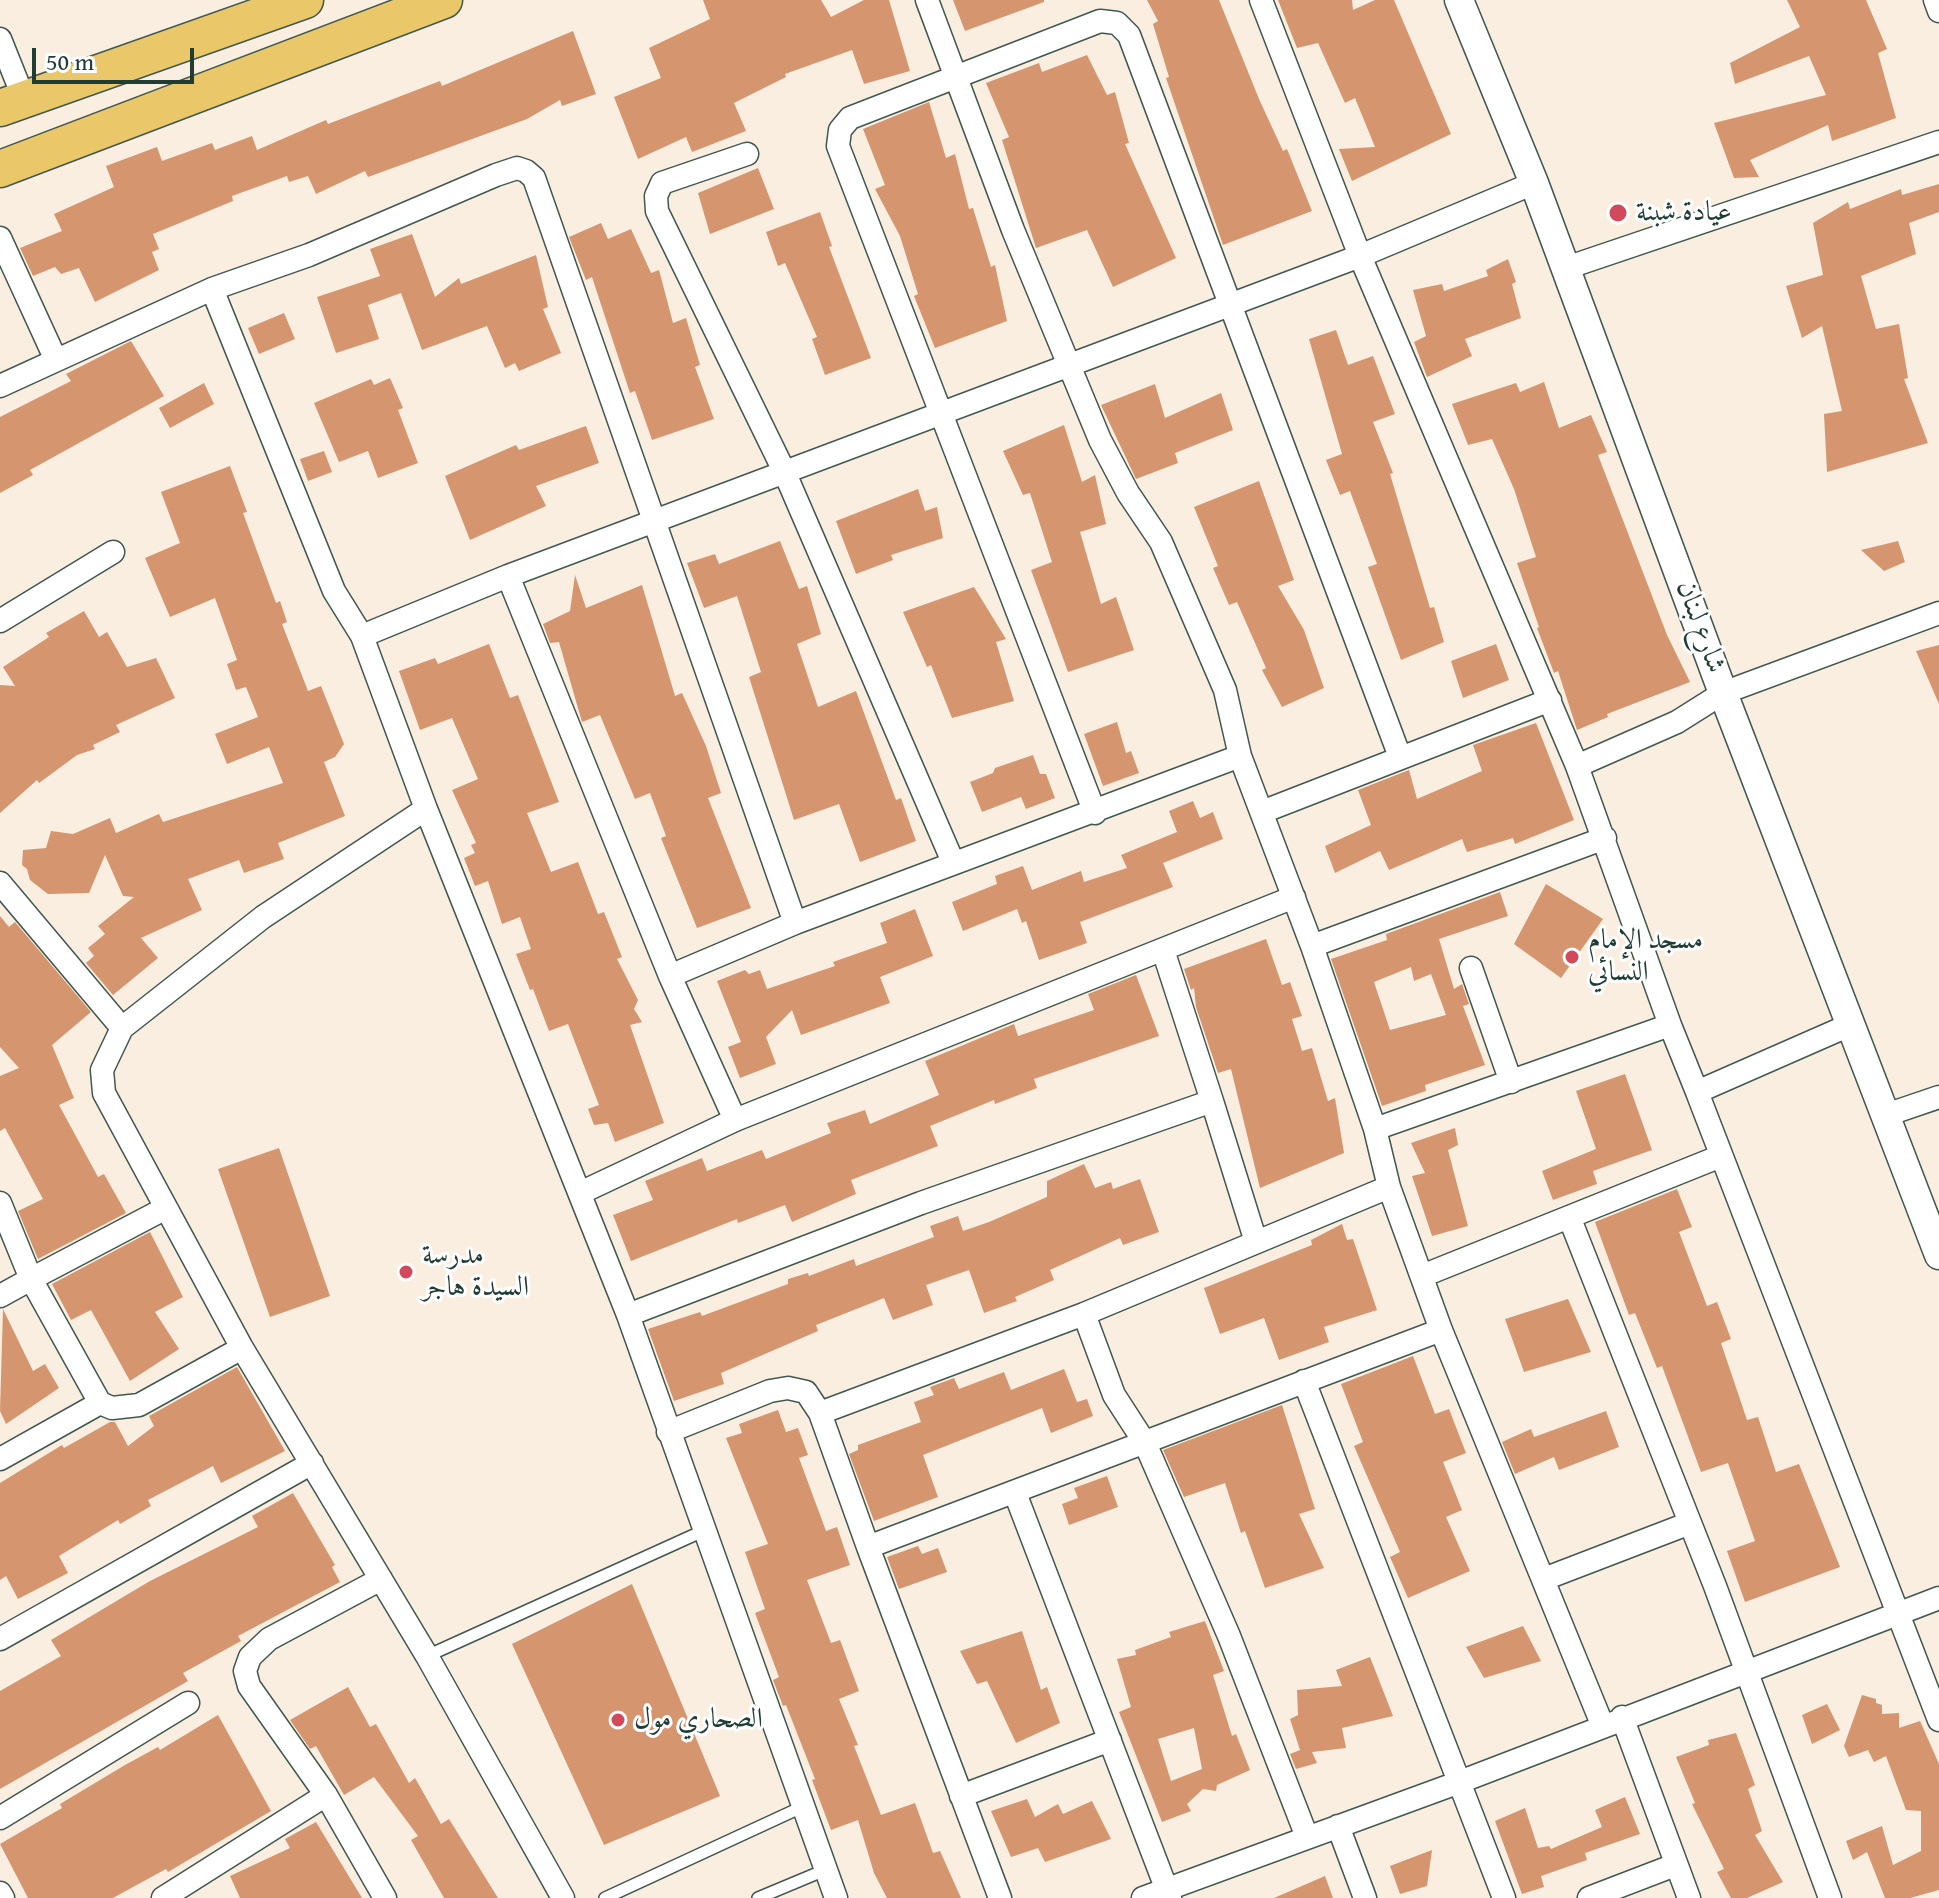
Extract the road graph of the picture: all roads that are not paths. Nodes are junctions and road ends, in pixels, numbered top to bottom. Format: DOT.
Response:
graph roads {
  1 [pos="305,0"];
  2 [pos="444,0"];
  3 [pos="927,0"];
  4 [pos="1261,0"];
  5 [pos="1459,0"];
  6 [pos="1935,0"];
  7 [pos="1939,11"];
  8 [pos="0,39"];
  9 [pos="957,77"];
  10 [pos="12,103"];
  11 [pos="1939,142"];
  12 [pos="747,154"];
  13 [pos="0,169"];
  14 [pos="1534,183"];
  15 [pos="0,238"];
  16 [pos="1360,256"];
  17 [pos="1566,268"];
  18 [pos="212,289"];
  19 [pos="1230,305"];
  20 [pos="55,358"];
  21 [pos="1070,366"];
  22 [pos="0,386"];
  23 [pos="943,412"];
  24 [pos="784,471"];
  25 [pos="655,520"];
  26 [pos="113,552"];
  27 [pos="508,576"];
  28 [pos="1939,613"];
  29 [pos="0,621"];
  30 [pos="362,636"];
  31 [pos="1723,693"];
  32 [pos="1550,700"];
  33 [pos="1240,756"];
  34 [pos="1400,757"];
  35 [pos="1577,766"];
  36 [pos="426,809"];
  37 [pos="1262,812"];
  38 [pos="1095,813"];
  39 [pos="1605,838"];
  40 [pos="953,862"];
  41 [pos="0,883"];
  42 [pos="1294,897"];
  43 [pos="795,923"];
  44 [pos="1312,946"];
  45 [pos="1163,950"];
  46 [pos="1471,968"];
  47 [pos="670,976"];
  48 [pos="1852,1024"];
  49 [pos="1670,1025"];
  50 [pos="122,1028"];
  51 [pos="1511,1082"];
  52 [pos="1697,1092"];
  53 [pos="1939,1097"];
  54 [pos="1212,1101"];
  55 [pos="1886,1115"];
  56 [pos="735,1120"];
  57 [pos="1375,1129"];
  58 [pos="1721,1156"];
  59 [pos="1389,1187"];
  60 [pos="580,1193"];
  61 [pos="0,1203"];
  62 [pos="166,1208"];
  63 [pos="1570,1219"];
  64 [pos="1256,1242"];
  65 [pos="1939,1255"];
  66 [pos="1422,1276"];
  67 [pos="31,1279"];
  68 [pos="0,1296"];
  69 [pos="1084,1314"];
  70 [pos="628,1315"];
  71 [pos="1441,1330"];
  72 [pos="242,1348"];
  73 [pos="1304,1381"];
  74 [pos="100,1403"];
  75 [pos="820,1413"];
  76 [pos="668,1432"];
  77 [pos="1145,1443"];
  78 [pos="0,1459"];
  79 [pos="312,1463"];
  80 [pos="1015,1493"];
  81 [pos="1690,1523"];
  82 [pos="703,1531"];
  83 [pos="868,1547"];
  84 [pos="381,1579"];
  85 [pos="1544,1579"];
  86 [pos="1939,1598"];
  87 [pos="1895,1614"];
  88 [pos="0,1639"];
  89 [pos="427,1656"];
  90 [pos="1746,1671"];
  91 [pos="188,1703"];
  92 [pos="1612,1720"];
  93 [pos="1939,1720"];
  94 [pos="1110,1740"];
  95 [pos="1457,1783"];
  96 [pos="326,1795"];
  97 [pos="961,1796"];
  98 [pos="802,1807"];
  99 [pos="0,1818"];
  100 [pos="1338,1826"];
  101 [pos="1307,1837"];
  102 [pos="1675,1865"];
  103 [pos="825,1870"];
  104 [pos="199,1890"];
  105 [pos="1168,1893"];
  106 [pos="163,1898"];
  107 [pos="385,1898"];
  108 [pos="563,1898"];
  109 [pos="605,1898"];
  110 [pos="758,1898"];
  111 [pos="836,1898"];
  112 [pos="1000,1898"];
  113 [pos="1143,1898"];
  114 [pos="1365,1898"];
  115 [pos="1504,1898"];
  116 [pos="1589,1898"];
  117 [pos="1689,1898"];
  118 [pos="1830,1898"];
  1 -- 10 [label="main road"];
  2 -- 13 [label="main road"];
  3 -- 9 [label="street"];
  4 -- 16 [label="street"];
  5 -- 14 [label="street, شارع لبنان"];
  6 -- 7 [label="street"];
  8 -- 10 [label="street"];
  9 -- 19 [label="street"];
  9 -- 21 [label="street"];
  9 -- 23 [label="street"];
  11 -- 17 [label="street"];
  12 -- 24 [label="street"];
  14 -- 16 [label="street"];
  14 -- 17 [label="street, شارع لبنان"];
  15 -- 20 [label="street"];
  16 -- 19 [label="street"];
  16 -- 32 [label="street"];
  17 -- 31 [label="street, شارع لبنان"];
  18 -- 20 [label="street"];
  18 -- 25 [label="street"];
  18 -- 30 [label="street"];
  19 -- 21 [label="street"];
  19 -- 34 [label="street"];
  20 -- 22 [label="street"];
  21 -- 23 [label="street"];
  21 -- 33 [label="street"];
  23 -- 24 [label="street"];
  23 -- 38 [label="street"];
  24 -- 25 [label="street"];
  24 -- 40 [label="street"];
  25 -- 27 [label="street"];
  25 -- 43 [label="street"];
  26 -- 29 [label="street"];
  27 -- 30 [label="street"];
  27 -- 47 [label="street"];
  28 -- 31 [label="street"];
  30 -- 36 [label="street"];
  31 -- 35 [label="street"];
  31 -- 48 [label="street, شارع لبنان"];
  32 -- 34 [label="street"];
  32 -- 35 [label="street"];
  33 -- 37 [label="street"];
  33 -- 38 [label="street"];
  34 -- 37 [label="street"];
  35 -- 39 [label="street"];
  36 -- 50 [label="street"];
  36 -- 60 [label="street"];
  37 -- 42 [label="street"];
  38 -- 40 [label="street"];
  39 -- 44 [label="street"];
  39 -- 49 [label="street"];
  40 -- 43 [label="street"];
  41 -- 50 [label="street"];
  42 -- 44 [label="street"];
  42 -- 45 [label="street"];
  43 -- 47 [label="street"];
  44 -- 57 [label="street"];
  45 -- 54 [label="street"];
  45 -- 56 [label="street"];
  46 -- 51 [label="street"];
  47 -- 56 [label="street"];
  48 -- 52 [label="street"];
  48 -- 55 [label="street, شارع لبنان"];
  49 -- 51 [label="street"];
  49 -- 52 [label="street"];
  50 -- 62 [label="street"];
  51 -- 57 [label="street"];
  52 -- 58 [label="street"];
  53 -- 55 [label="street"];
  54 -- 64 [label="street"];
  54 -- 70 [label="street"];
  55 -- 65 [label="street, شارع لبنان"];
  56 -- 60 [label="street"];
  57 -- 59 [label="street"];
  58 -- 63 [label="street"];
  58 -- 87 [label="street"];
  59 -- 64 [label="street"];
  59 -- 66 [label="street"];
  60 -- 70 [label="street"];
  61 -- 67 [label="street"];
  62 -- 67 [label="street"];
  62 -- 72 [label="street"];
  63 -- 66 [label="street"];
  63 -- 81 [label="street"];
  64 -- 69 [label="street"];
  66 -- 71 [label="street"];
  67 -- 68 [label="street"];
  67 -- 74 [label="street"];
  69 -- 75 [label="street"];
  69 -- 77 [label="street"];
  70 -- 76 [label="street"];
  71 -- 73 [label="street"];
  71 -- 85 [label="street"];
  72 -- 74 [label="street"];
  72 -- 79 [label="street"];
  73 -- 77 [label="street"];
  73 -- 95 [label="street"];
  74 -- 78 [label="street"];
  75 -- 76 [label="street"];
  75 -- 83 [label="street"];
  76 -- 82 [label="street"];
  77 -- 80 [label="street"];
  77 -- 101 [label="street"];
  79 -- 84 [label="street"];
  79 -- 88 [label="street"];
  80 -- 83 [label="street"];
  80 -- 94 [label="street"];
  81 -- 85 [label="street"];
  81 -- 90 [label="street"];
  82 -- 89 [label="lane"];
  82 -- 98 [label="street"];
  83 -- 97 [label="street"];
  84 -- 89 [label="street"];
  84 -- 96 [label="street"];
  85 -- 92 [label="street"];
  86 -- 87 [label="street"];
  87 -- 90 [label="street"];
  87 -- 93 [label="street"];
  89 -- 108 [label="street"];
  90 -- 92 [label="street"];
  90 -- 118 [label="street"];
  91 -- 99 [label="street"];
  92 -- 95 [label="street"];
  92 -- 102 [label="street"];
  94 -- 97 [label="street"];
  94 -- 105 [label="street"];
  95 -- 100 [label="street"];
  95 -- 115 [label="street"];
  96 -- 104 [label="street"];
  96 -- 107 [label="street"];
  97 -- 112 [label="street"];
  98 -- 103 [label="street"];
  98 -- 109 [label="lane"];
  100 -- 101 [label="street"];
  100 -- 114 [label="street"];
  101 -- 105 [label="street"];
  102 -- 116 [label="street"];
  102 -- 117 [label="street"];
  103 -- 110 [label="lane"];
  103 -- 111 [label="street"];
  104 -- 106 [label="street"];
  105 -- 113 [label="street"];
}
